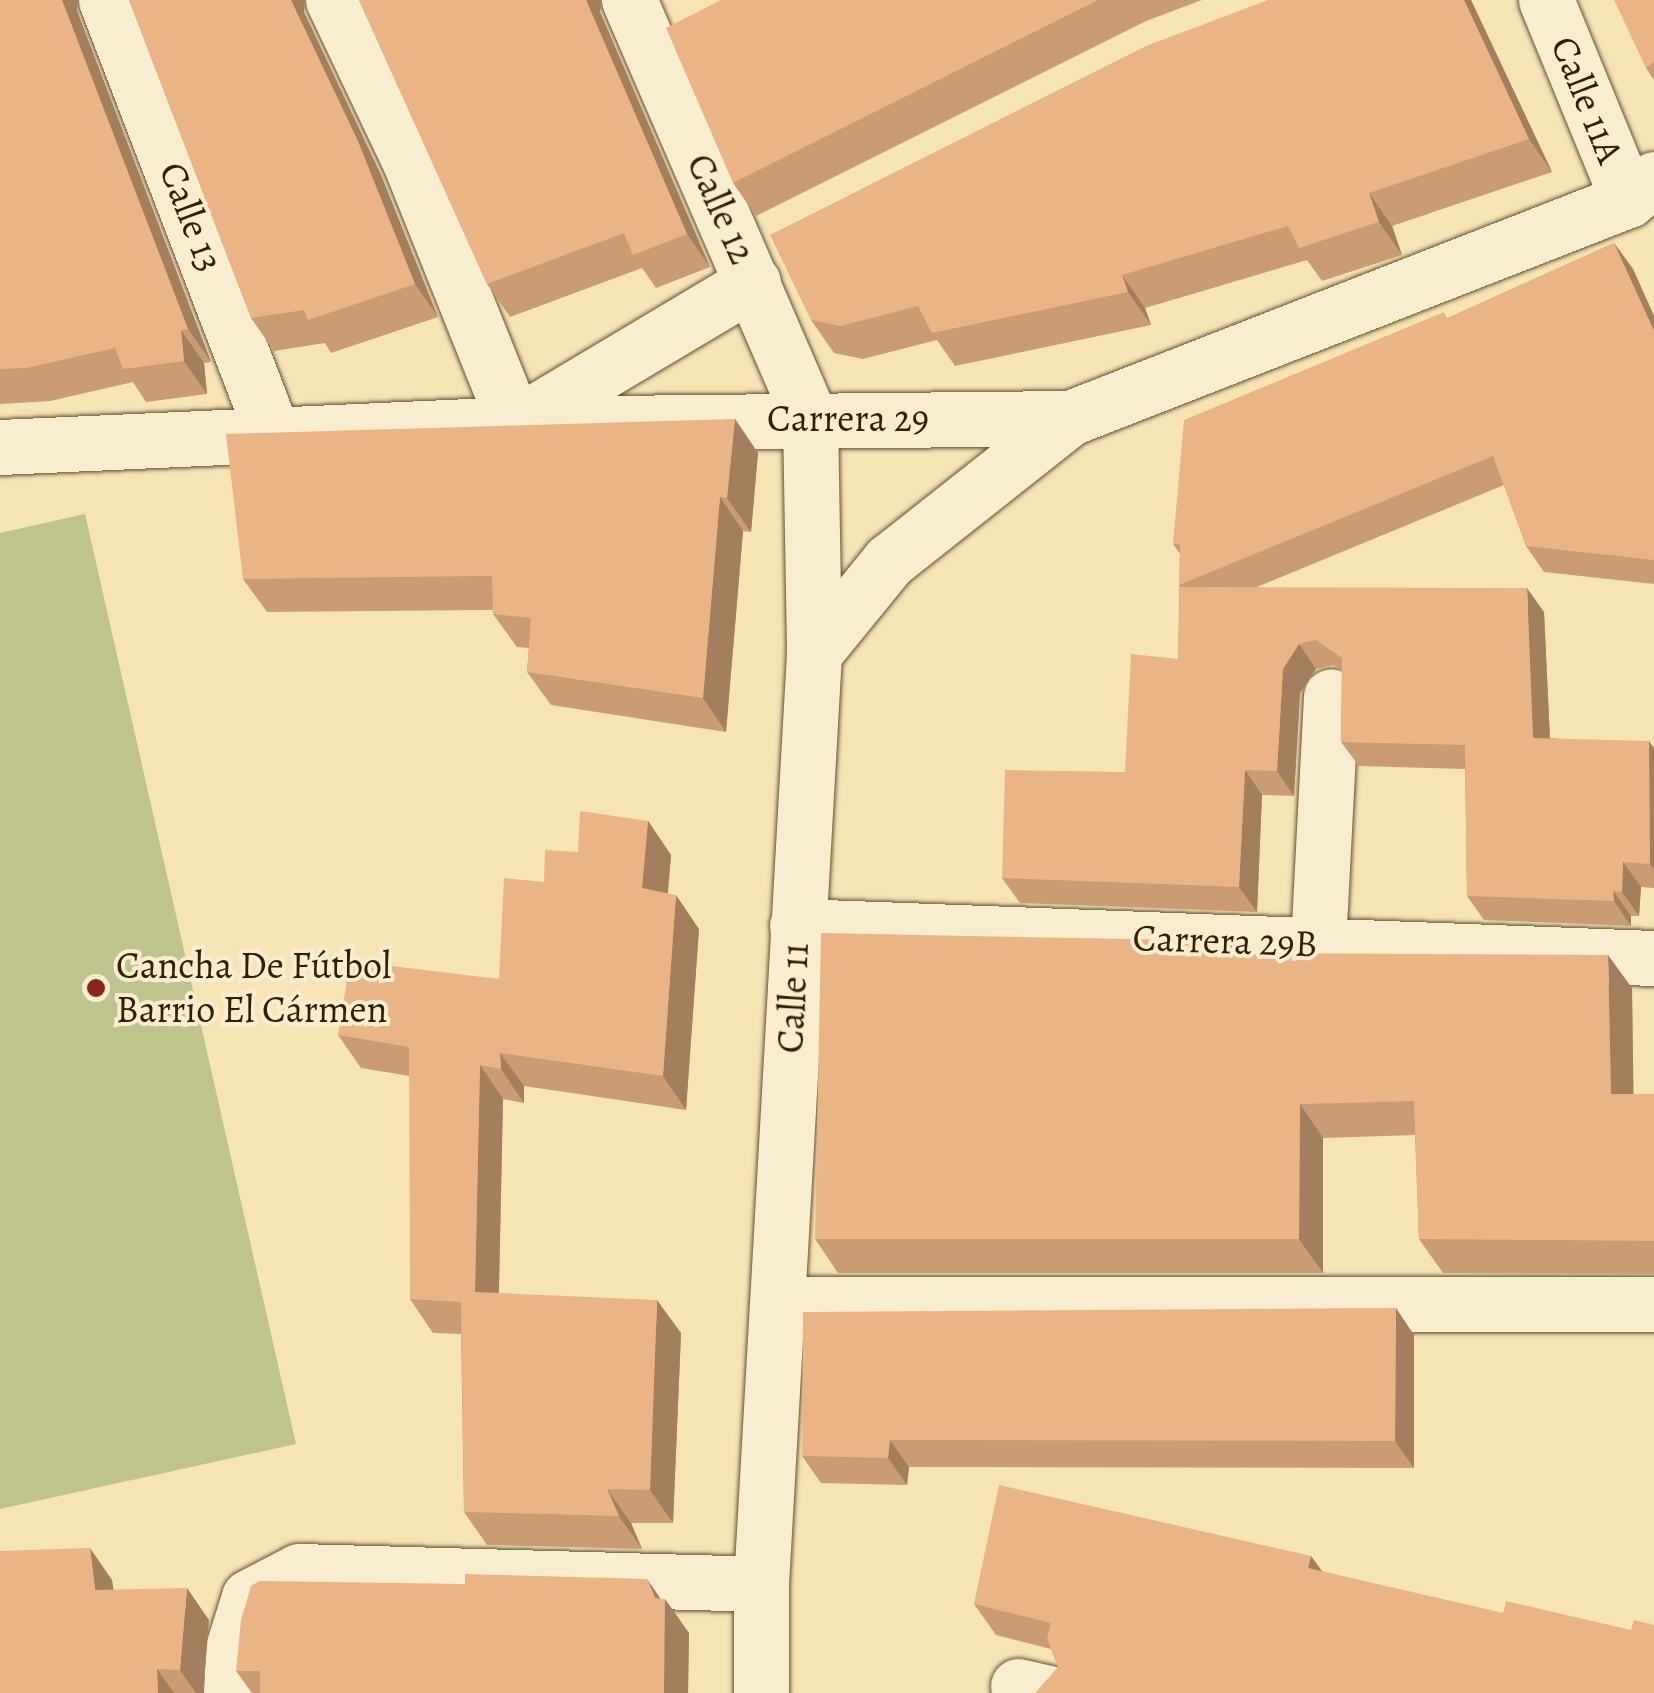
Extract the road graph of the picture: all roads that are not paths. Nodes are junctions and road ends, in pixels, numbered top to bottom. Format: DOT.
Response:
graph roads {
  1 [pos="106,0"];
  2 [pos="333,0"];
  3 [pos="1546,0"];
  4 [pos="698,22"];
  5 [pos="639,23"];
  6 [pos="1645,197"];
  7 [pos="794,232"];
  8 [pos="748,270"];
  9 [pos="1070,418"];
  10 [pos="810,419"];
  11 [pos="514,424"];
  12 [pos="273,436"];
  13 [pos="0,448"];
  14 [pos="814,653"];
  15 [pos="1331,696"];
  16 [pos="796,926"];
  17 [pos="1318,944"];
  18 [pos="1654,958"];
  19 [pos="778,1304"];
  20 [pos="1654,1304"];
  21 [pos="761,1584"];
  22 [pos="231,1693"];
  23 [pos="760,1693"];
  1 -- 12 [label="street, Calle 13"];
  2 -- 11 [label="street"];
  3 -- 6 [label="street, Calle 11A"];
  4 -- 5 [label="street"];
  5 -- 8 [label="street, Calle 12"];
  6 -- 9 [label="street, Carrera 29"];
  7 -- 8 [label="street"];
  8 -- 10 [label="street, Calle 12"];
  8 -- 11 [label="street"];
  9 -- 10 [label="street, Carrera 29"];
  9 -- 14 [label="street"];
  10 -- 11 [label="street, Carrera 29"];
  10 -- 14 [label="street, Calle 11"];
  11 -- 12 [label="street, Carrera 29"];
  12 -- 13 [label="street, Carrera 29"];
  14 -- 16 [label="street, Calle 11"];
  15 -- 17 [label="street"];
  16 -- 17 [label="street, Carrera 29B"];
  16 -- 19 [label="street, Calle 11"];
  17 -- 18 [label="street, Carrera 29B"];
  19 -- 20 [label="street"];
  19 -- 21 [label="street, Calle 11"];
  21 -- 22 [label="street"];
  21 -- 23 [label="street, Calle 11"];
}
